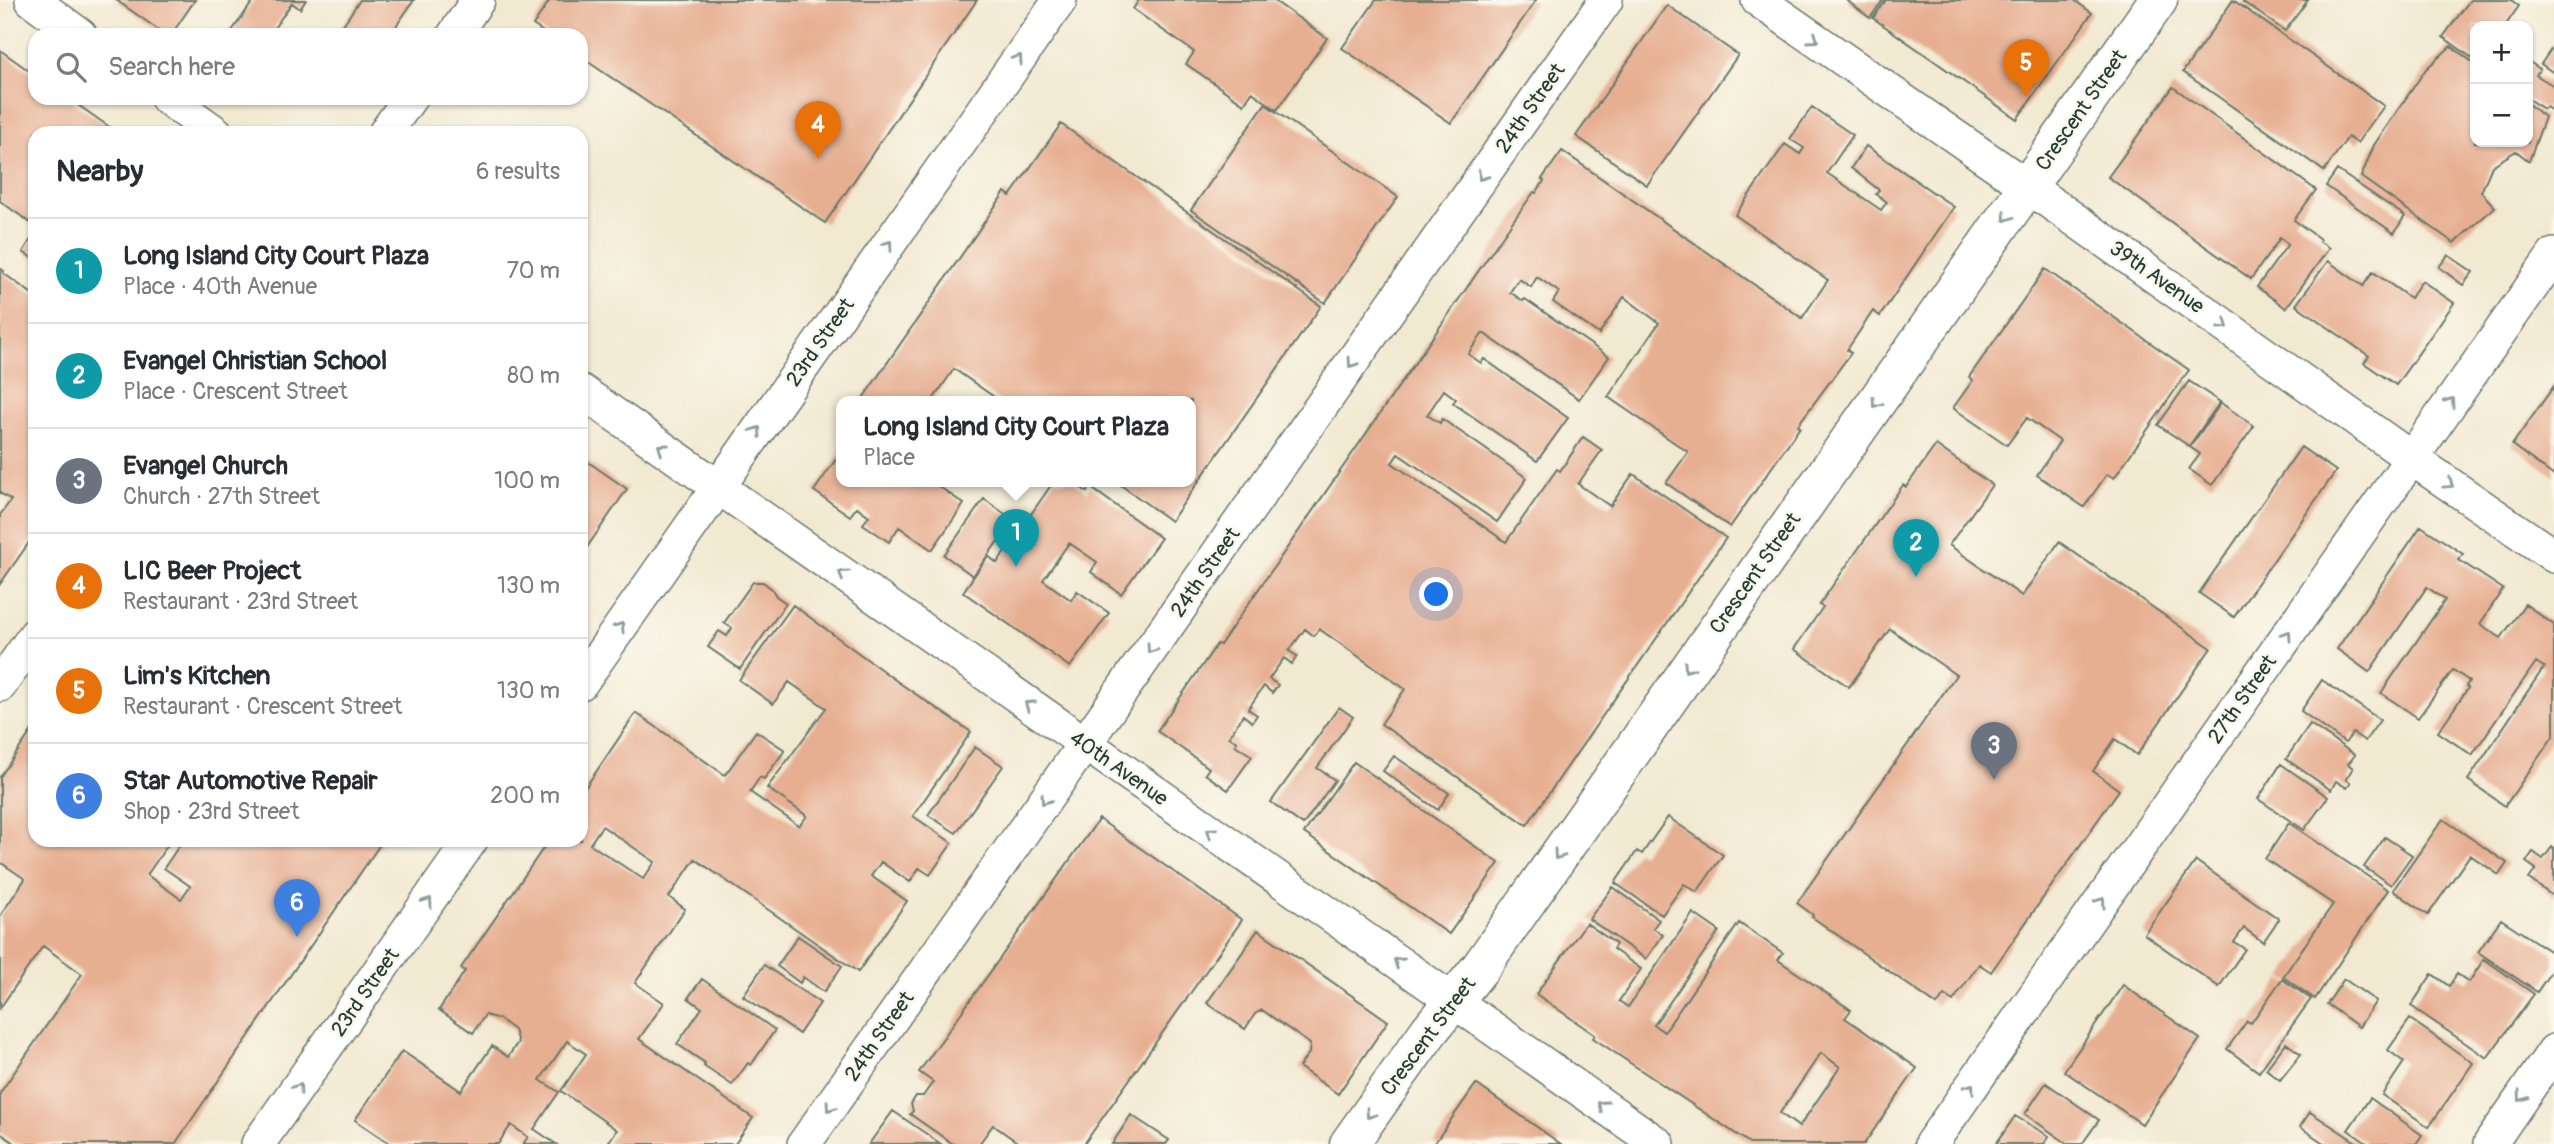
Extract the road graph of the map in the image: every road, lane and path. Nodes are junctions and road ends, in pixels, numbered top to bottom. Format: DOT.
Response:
graph roads {
  1 [pos="32,0"];
  2 [pos="478,0"];
  3 [pos="1060,0"];
  4 [pos="1606,0"];
  5 [pos="1758,0"];
  6 [pos="2158,0"];
  7 [pos="70,28"];
  8 [pos="459,28"];
  9 [pos="177,105"];
  10 [pos="405,105"];
  11 [pos="206,126"];
  12 [pos="390,126"];
  13 [pos="2028,186"];
  14 [pos="2554,255"];
  15 [pos="588,396"];
  16 [pos="2411,458"];
  17 [pos="718,487"];
  18 [pos="2554,556"];
  19 [pos="28,645"];
  20 [pos="588,673"];
  21 [pos="0,685"];
  22 [pos="1085,744"];
  23 [pos="466,847"];
  24 [pos="1454,1001"];
  25 [pos="2554,1051"];
  26 [pos="258,1144"];
  27 [pos="804,1144"];
  28 [pos="1349,1144"];
  29 [pos="1658,1144"];
  30 [pos="1931,1144"];
  31 [pos="2490,1144"];
  1 -- 7 [label="street"];
  2 -- 8 [label="street"];
  17 -- 3 [label="street, 23rd Street, one-way"];
  4 -- 22 [label="street, 24th Street, one-way"];
  5 -- 13 [label="street, 39th Avenue, one-way"];
  6 -- 13 [label="street, Crescent Street"];
  9 -- 11 [label="street"];
  10 -- 12 [label="street"];
  13 -- 16 [label="street, 39th Avenue, one-way"];
  13 -- 24 [label="street, Crescent Street, one-way"];
  16 -- 14 [label="street, 27th Street, one-way"];
  17 -- 15 [label="street, 40th Avenue, one-way"];
  16 -- 18 [label="street, 39th Avenue, one-way"];
  30 -- 16 [label="street, 27th Street, one-way"];
  20 -- 17 [label="street, 23rd Street, one-way"];
  22 -- 17 [label="street, 40th Avenue, one-way"];
  19 -- 21 [label="street"];
  24 -- 22 [label="street, 40th Avenue, one-way"];
  22 -- 27 [label="street, 24th Street, one-way"];
  26 -- 23 [label="street, 23rd Street, one-way"];
  24 -- 28 [label="street, Crescent Street, one-way"];
  29 -- 24 [label="street, 40th Avenue, one-way"];
  25 -- 31 [label="street, one-way"];
}
